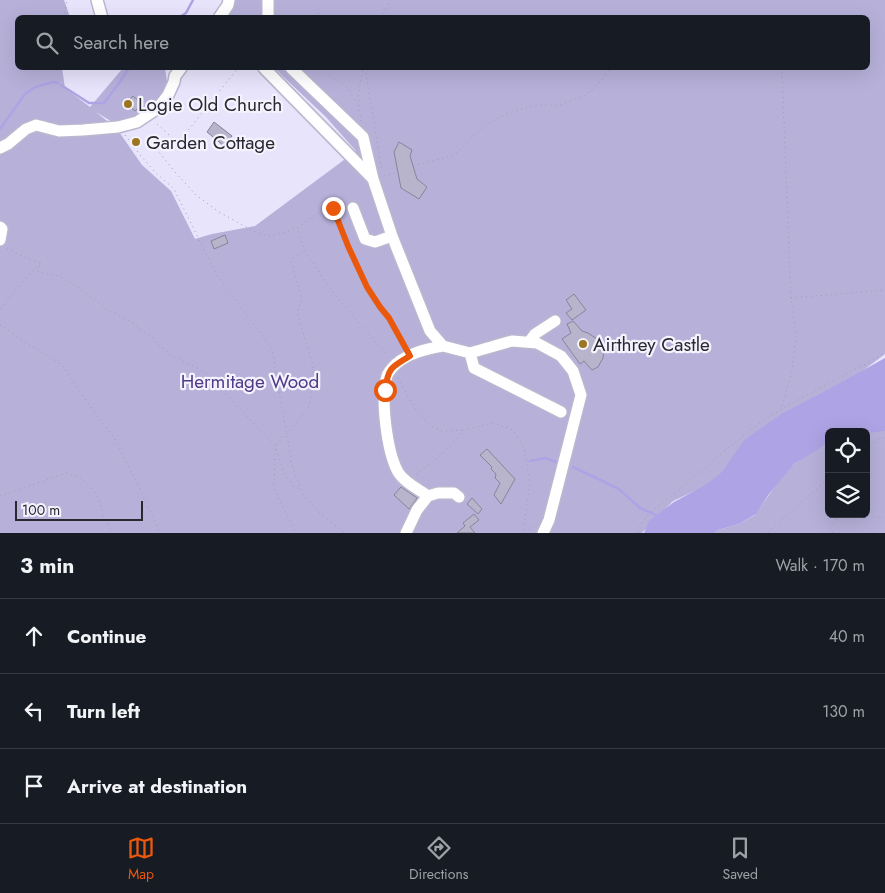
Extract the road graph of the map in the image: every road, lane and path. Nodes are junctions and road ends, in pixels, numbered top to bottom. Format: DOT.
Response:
graph roads {
  1 [pos="67,0"];
  2 [pos="97,0"];
  3 [pos="229,0"];
  4 [pos="268,0"];
  5 [pos="392,0"];
  6 [pos="64,15"];
  7 [pos="101,15"];
  8 [pos="221,15"];
  9 [pos="268,15"];
  10 [pos="383,15"];
  11 [pos="175,70"];
  12 [pos="236,70"];
  13 [pos="266,70"];
  14 [pos="293,70"];
  15 [pos="324,70"];
  16 [pos="364,70"];
  17 [pos="364,70"];
  18 [pos="609,70"];
  19 [pos="780,70"];
  20 [pos="359,107"];
  21 [pos="156,124"];
  22 [pos="118,127"];
  23 [pos="363,137"];
  24 [pos="150,141"];
  25 [pos="0,148"];
  26 [pos="413,166"];
  27 [pos="398,172"];
  28 [pos="373,179"];
  29 [pos="333,208"];
  30 [pos="353,208"];
  31 [pos="0,227"];
  32 [pos="297,228"];
  33 [pos="392,236"];
  34 [pos="3,244"];
  35 [pos="304,250"];
  36 [pos="41,263"];
  37 [pos="885,290"];
  38 [pos="790,298"];
  39 [pos="0,309"];
  40 [pos="555,321"];
  41 [pos="0,325"];
  42 [pos="529,342"];
  43 [pos="443,346"];
  44 [pos="885,352"];
  45 [pos="470,353"];
  46 [pos="410,356"];
  47 [pos="395,364"];
  48 [pos="781,410"];
  49 [pos="561,412"];
  50 [pos="464,430"];
  51 [pos="288,432"];
  52 [pos="885,438"];
  53 [pos="870,445"];
  54 [pos="274,446"];
  55 [pos="825,481"];
  56 [pos="408,482"];
  57 [pos="301,490"];
  58 [pos="0,496"];
  59 [pos="428,496"];
  60 [pos="459,498"];
  61 [pos="870,515"];
  62 [pos="885,517"];
  63 [pos="839,518"];
  64 [pos="112,530"];
  65 [pos="110,533"];
  66 [pos="113,533"];
  67 [pos="160,533"];
  68 [pos="296,533"];
  69 [pos="345,533"];
  70 [pos="406,533"];
  71 [pos="523,533"];
  72 [pos="543,533"];
  73 [pos="638,533"];
  74 [pos="768,533"];
  75 [pos="833,533"];
  1 -- 6 [label="path"];
  2 -- 7 [label="street"];
  3 -- 8 [label="street"];
  4 -- 9 [label="street"];
  5 -- 10 [label="path"];
  11 -- 22 [label="street"];
  12 -- 21 [label="path"];
  13 -- 28 [label="street"];
  14 -- 23 [label="street"];
  15 -- 20 [label="path"];
  16 -- 20 [label="path"];
  17 -- 27 [label="path"];
  18 -- 26 [label="path"];
  19 -- 38 [label="path"];
  20 -- 23 [label="path"];
  22 -- 25 [label="street"];
  22 -- 51 [label="path"];
  23 -- 28 [label="street"];
  24 -- 32 [label="path"];
  28 -- 33 [label="street"];
  29 -- 30 [label="path"];
  29 -- 32 [label="path"];
  29 -- 46 [label="path"];
  30 -- 33 [label="street"];
  31 -- 34 [label="street"];
  32 -- 35 [label="path"];
  33 -- 43 [label="street"];
  34 -- 36 [label="path"];
  35 -- 47 [label="path"];
  35 -- 51 [label="path"];
  36 -- 39 [label="path"];
  36 -- 54 [label="path"];
  37 -- 38 [label="path"];
  38 -- 48 [label="path"];
  40 -- 42 [label="street"];
  41 -- 67 [label="path"];
  42 -- 45 [label="street"];
  42 -- 72 [label="street"];
  43 -- 45 [label="street"];
  43 -- 46 [label="street"];
  44 -- 48 [label="path"];
  45 -- 49 [label="street"];
  46 -- 47 [label="street"];
  47 -- 50 [label="path"];
  47 -- 56 [label="street"];
  48 -- 73 [label="path"];
  50 -- 56 [label="path"];
  50 -- 71 [label="path"];
  51 -- 54 [label="path"];
  51 -- 57 [label="path"];
  52 -- 53 [label="path"];
  54 -- 57 [label="path"];
  54 -- 68 [label="path"];
  55 -- 74 [label="path"];
  56 -- 59 [label="street"];
  57 -- 69 [label="path"];
  58 -- 64 [label="path"];
  59 -- 60 [label="street"];
  59 -- 70 [label="street"];
  61 -- 62 [label="path"];
  63 -- 75 [label="path"];
  64 -- 65 [label="path"];
  64 -- 66 [label="path"];
}
